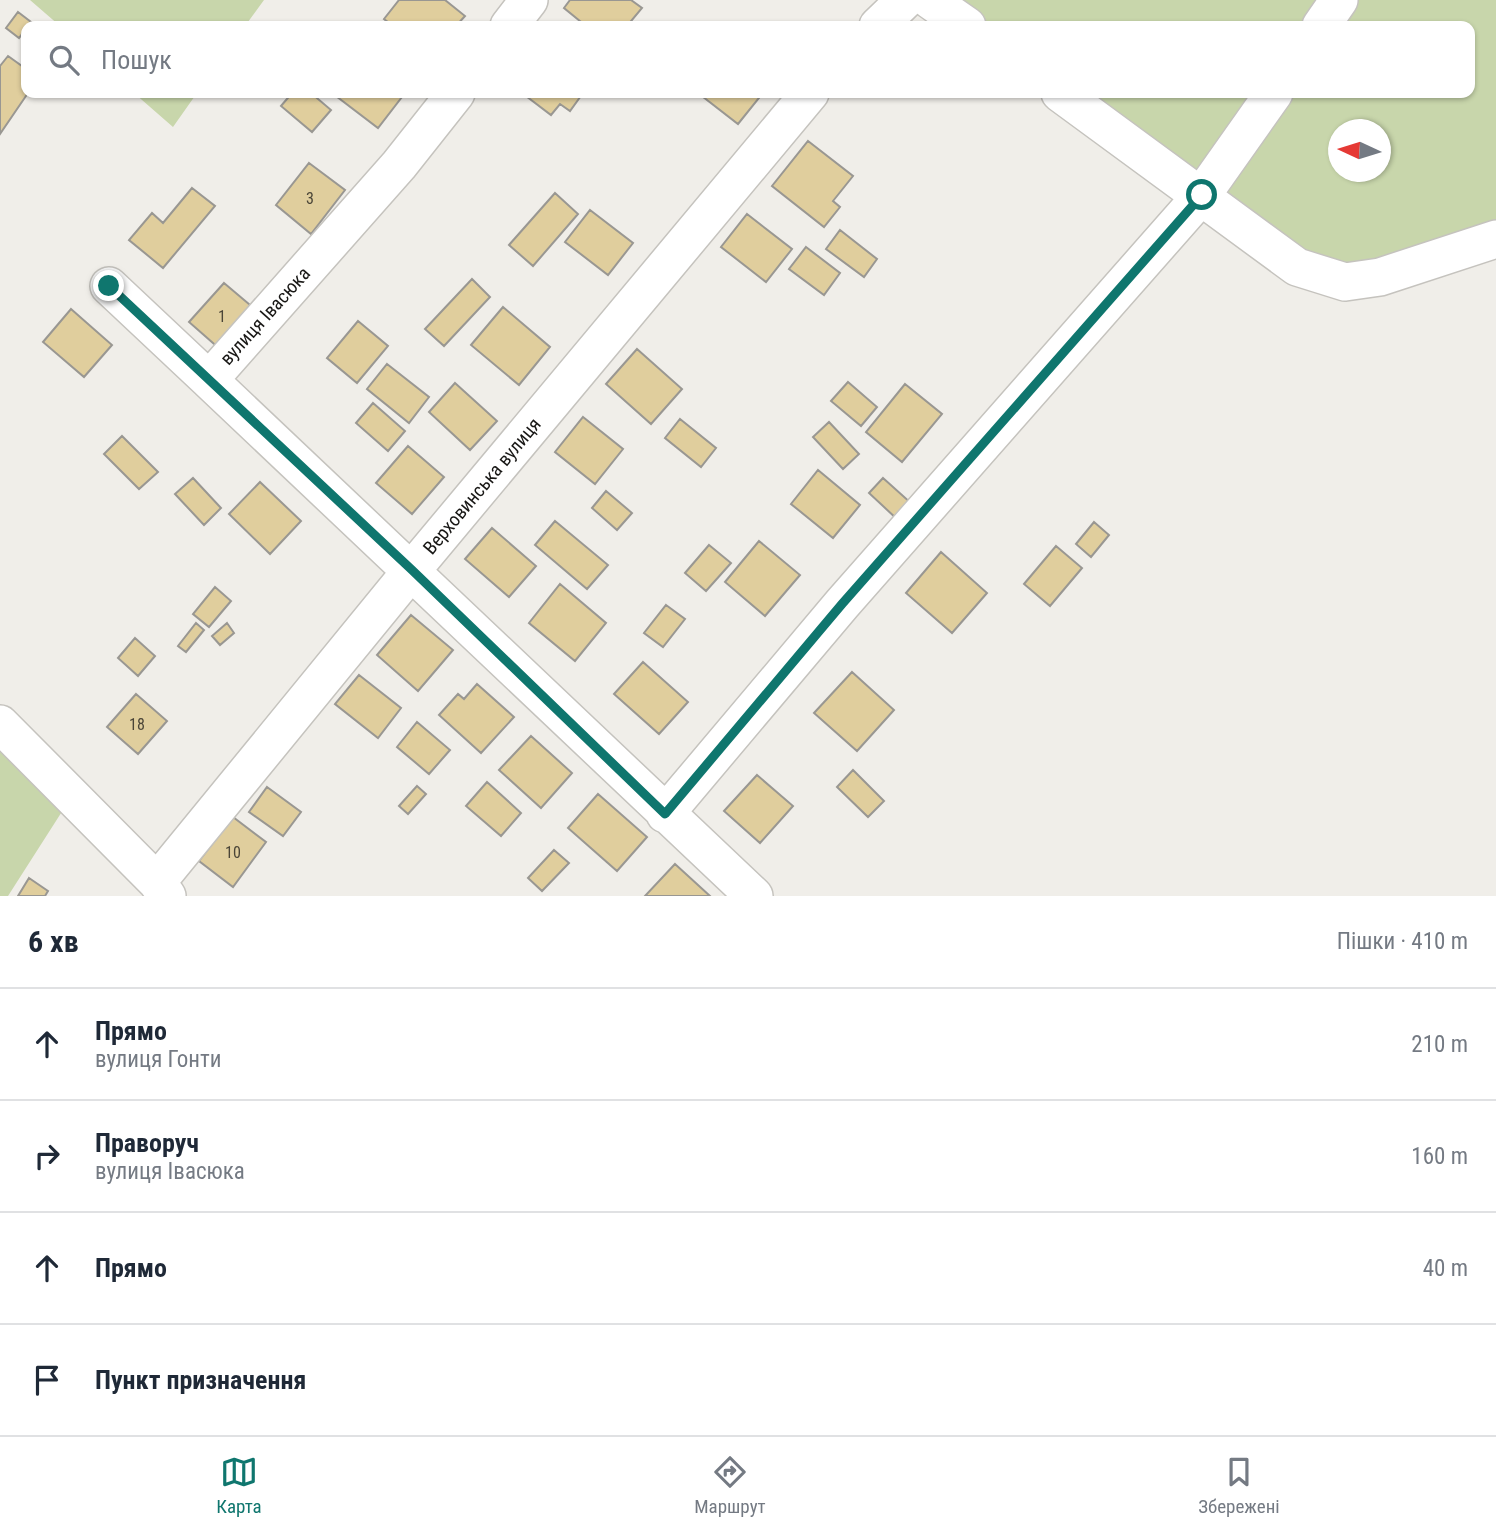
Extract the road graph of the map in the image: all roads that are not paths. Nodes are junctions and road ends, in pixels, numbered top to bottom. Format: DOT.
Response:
graph roads {
  1 [pos="529,0"];
  2 [pos="905,0"];
  3 [pos="930,0"];
  4 [pos="1339,0"];
  5 [pos="513,21"];
  6 [pos="883,21"];
  7 [pos="960,21"];
  8 [pos="1324,21"];
  9 [pos="452,98"];
  10 [pos="806,98"];
  11 [pos="1067,98"];
  12 [pos="1270,98"];
  13 [pos="1202,195"];
  14 [pos="1496,239"];
  15 [pos="109,286"];
  16 [pos="209,380"];
  17 [pos="412,570"];
  18 [pos="0,724"];
  19 [pos="665,814"];
  20 [pos="162,889"];
  21 [pos="754,896"];
  1 -- 5 [label="street"];
  2 -- 6 [label="street"];
  3 -- 7 [label="street"];
  4 -- 8 [label="street"];
  9 -- 16 [label="street, вулиця Івасюка"];
  10 -- 17 [label="street, Верховинська вулиця"];
  11 -- 13 [label="street"];
  12 -- 13 [label="street"];
  13 -- 14 [label="street"];
  13 -- 19 [label="street"];
  15 -- 16 [label="street"];
  16 -- 17 [label="street, вулиця Івасюка"];
  17 -- 19 [label="street, вулиця Івасюка"];
  17 -- 20 [label="street, Верховинська вулиця"];
  18 -- 20 [label="street"];
  19 -- 21 [label="street, вулиця Івасюка"];
}
